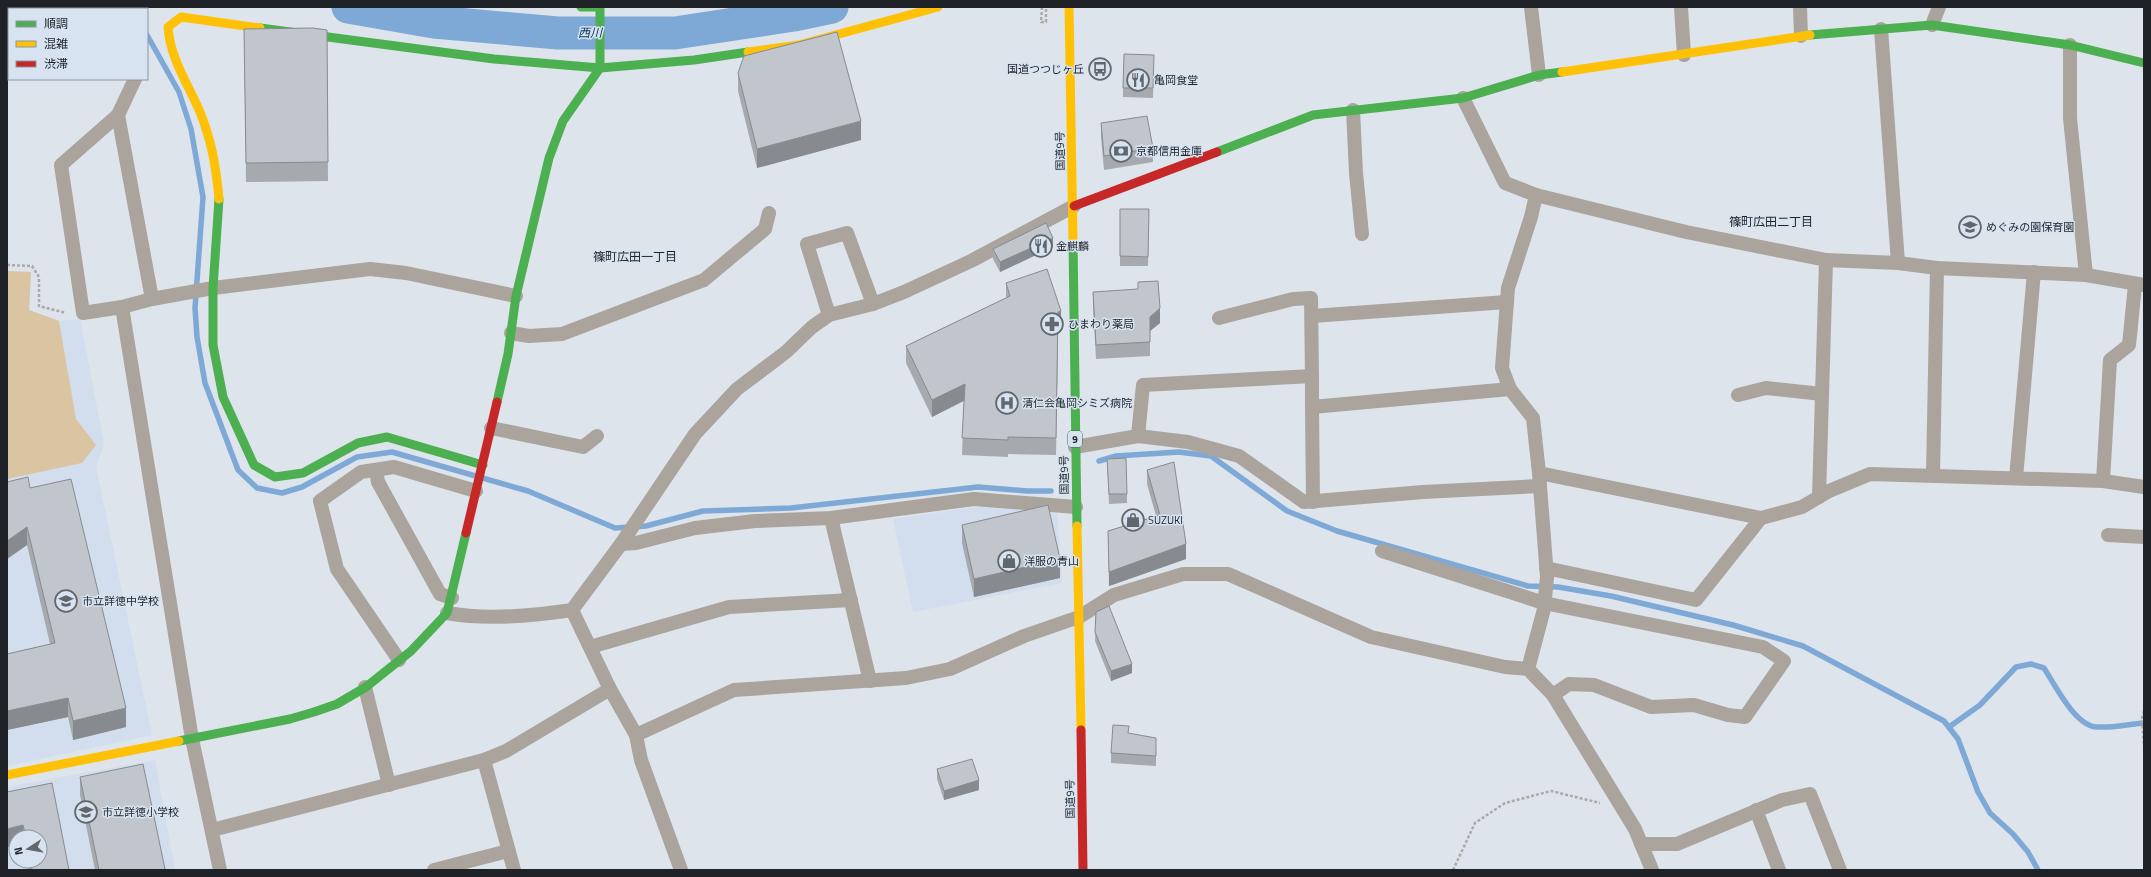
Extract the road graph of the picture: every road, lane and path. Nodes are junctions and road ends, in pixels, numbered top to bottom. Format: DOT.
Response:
graph roads {
  1 [pos="581,7"];
  2 [pos="938,7"];
  3 [pos="1042,7"];
  4 [pos="1046,7"];
  5 [pos="1069,7"];
  6 [pos="1531,7"];
  7 [pos="1681,7"];
  8 [pos="1800,7"];
  9 [pos="1939,7"];
  10 [pos="602,10"];
  11 [pos="1932,25"];
  12 [pos="1881,29"];
  13 [pos="1801,36"];
  14 [pos="2070,45"];
  15 [pos="1684,55"];
  16 [pos="2144,65"];
  17 [pos="600,68"];
  18 [pos="1539,75"];
  19 [pos="135,80"];
  20 [pos="1463,98"];
  21 [pos="1353,110"];
  22 [pos="118,115"];
  23 [pos="1536,196"];
  24 [pos="1074,206"];
  25 [pos="769,213"];
  26 [pos="1362,234"];
  27 [pos="1826,260"];
  28 [pos="1898,263"];
  29 [pos="7,265"];
  30 [pos="1937,268"];
  31 [pos="2034,272"];
  32 [pos="2086,275"];
  33 [pos="2140,285"];
  34 [pos="213,288"];
  35 [pos="516,296"];
  36 [pos="152,299"];
  37 [pos="1507,302"];
  38 [pos="873,304"];
  39 [pos="122,307"];
  40 [pos="83,313"];
  41 [pos="829,314"];
  42 [pos="1312,316"];
  43 [pos="1219,318"];
  44 [pos="510,334"];
  45 [pos="1312,376"];
  46 [pos="1510,389"];
  47 [pos="1822,394"];
  48 [pos="1738,395"];
  49 [pos="1312,407"];
  50 [pos="491,428"];
  51 [pos="597,436"];
  52 [pos="1138,436"];
  53 [pos="1075,447"];
  54 [pos="483,465"];
  55 [pos="376,470"];
  56 [pos="1933,475"];
  57 [pos="2016,478"];
  58 [pos="1540,480"];
  59 [pos="2103,481"];
  60 [pos="2144,487"];
  61 [pos="476,491"];
  62 [pos="1819,497"];
  63 [pos="1313,502"];
  64 [pos="1076,507"];
  65 [pos="831,518"];
  66 [pos="1761,518"];
  67 [pos="2108,535"];
  68 [pos="2144,537"];
  69 [pos="621,544"];
  70 [pos="1382,551"];
  71 [pos="1546,568"];
  72 [pos="452,598"];
  73 [pos="851,600"];
  74 [pos="1544,603"];
  75 [pos="572,610"];
  76 [pos="447,613"];
  77 [pos="1079,617"];
  78 [pos="590,647"];
  79 [pos="399,660"];
  80 [pos="1528,669"];
  81 [pos="870,681"];
  82 [pos="365,687"];
  83 [pos="610,689"];
  84 [pos="1553,695"];
  85 [pos="2144,711"];
  86 [pos="636,735"];
  87 [pos="192,739"];
  88 [pos="2144,746"];
  89 [pos="484,760"];
  90 [pos="7,775"];
  91 [pos="388,785"];
  92 [pos="1622,808"];
  93 [pos="1756,810"];
  94 [pos="212,830"];
  95 [pos="1641,844"];
  96 [pos="508,851"];
  97 [pos="220,870"];
  98 [pos="434,870"];
  99 [pos="514,870"];
  100 [pos="681,870"];
  101 [pos="1083,870"];
  102 [pos="1452,870"];
  103 [pos="1652,870"];
  104 [pos="1779,870"];
  105 [pos="1840,870"];
  1 -- 10 [label="main road"];
  2 -- 17 [label="main road"];
  3 -- 4 [label="path"];
  5 -- 24 [label="main road, 国道9号 / 9"];
  6 -- 18 [label="street"];
  7 -- 15 [label="street"];
  8 -- 13 [label="street"];
  9 -- 11 [label="street"];
  10 -- 17 [label="main road"];
  11 -- 12 [label="main road"];
  11 -- 14 [label="main road"];
  12 -- 13 [label="main road"];
  12 -- 28 [label="street"];
  13 -- 15 [label="main road"];
  14 -- 16 [label="main road"];
  14 -- 32 [label="street"];
  15 -- 18 [label="main road"];
  17 -- 34 [label="main road"];
  17 -- 35 [label="main road"];
  18 -- 20 [label="main road"];
  19 -- 22 [label="street"];
  20 -- 21 [label="main road"];
  20 -- 23 [label="street"];
  21 -- 24 [label="main road"];
  21 -- 26 [label="street"];
  22 -- 36 [label="street"];
  22 -- 40 [label="street"];
  23 -- 27 [label="street"];
  23 -- 37 [label="street"];
  24 -- 38 [label="street"];
  24 -- 53 [label="main road, 国道9号 / 9"];
  25 -- 44 [label="street"];
  27 -- 28 [label="street"];
  27 -- 47 [label="street"];
  28 -- 30 [label="street"];
  29 -- 40 [label="path"];
  30 -- 31 [label="street"];
  30 -- 56 [label="street"];
  31 -- 32 [label="street"];
  31 -- 57 [label="street"];
  32 -- 33 [label="street"];
  33 -- 59 [label="street"];
  34 -- 35 [label="street"];
  34 -- 36 [label="street"];
  34 -- 54 [label="main road"];
  35 -- 44 [label="main road"];
  36 -- 39 [label="street"];
  37 -- 42 [label="street"];
  37 -- 46 [label="street"];
  38 -- 41 [label="street"];
  38 -- 41 [label="street"];
  39 -- 40 [label="street"];
  39 -- 87 [label="street"];
  41 -- 69 [label="street"];
  42 -- 43 [label="street"];
  42 -- 45 [label="street"];
  44 -- 50 [label="main road"];
  45 -- 49 [label="street"];
  45 -- 52 [label="street"];
  46 -- 49 [label="street"];
  46 -- 58 [label="street"];
  47 -- 48 [label="street"];
  47 -- 62 [label="street"];
  49 -- 63 [label="street"];
  50 -- 51 [label="street"];
  50 -- 54 [label="main road"];
  52 -- 53 [label="street"];
  52 -- 63 [label="street"];
  53 -- 64 [label="main road, 国道9号 / 9"];
  54 -- 61 [label="main road"];
  55 -- 61 [label="street"];
  55 -- 72 [label="street"];
  55 -- 79 [label="street"];
  56 -- 57 [label="street"];
  56 -- 62 [label="street"];
  57 -- 59 [label="street"];
  58 -- 63 [label="street"];
  58 -- 66 [label="street"];
  58 -- 71 [label="street"];
  59 -- 60 [label="street"];
  61 -- 72 [label="main road"];
  62 -- 66 [label="street"];
  64 -- 65 [label="street"];
  64 -- 77 [label="main road, 国道9号 / 9"];
  65 -- 69 [label="street"];
  65 -- 73 [label="street"];
  66 -- 71 [label="street"];
  67 -- 68 [label="street"];
  69 -- 75 [label="street"];
  70 -- 74 [label="street"];
  71 -- 74 [label="street"];
  72 -- 76 [label="main road"];
  73 -- 78 [label="street"];
  73 -- 81 [label="street"];
  74 -- 80 [label="street"];
  74 -- 84 [label="street"];
  75 -- 76 [label="street"];
  75 -- 78 [label="street"];
  76 -- 79 [label="main road"];
  77 -- 80 [label="street"];
  77 -- 81 [label="street"];
  77 -- 101 [label="main road, 国道9号 / 9"];
  78 -- 83 [label="street"];
  79 -- 82 [label="main road"];
  80 -- 84 [label="street"];
  81 -- 86 [label="street"];
  82 -- 87 [label="main road"];
  82 -- 91 [label="street"];
  83 -- 86 [label="street"];
  83 -- 89 [label="street"];
  84 -- 92 [label="street"];
  85 -- 88 [label="path"];
  86 -- 100 [label="street"];
  87 -- 90 [label="main road"];
  87 -- 94 [label="street"];
  89 -- 91 [label="street"];
  89 -- 96 [label="street"];
  91 -- 94 [label="street"];
  92 -- 95 [label="street"];
  92 -- 102 [label="path"];
  93 -- 95 [label="street"];
  93 -- 104 [label="street"];
  93 -- 105 [label="street"];
  94 -- 97 [label="street"];
  95 -- 103 [label="street"];
  96 -- 98 [label="street"];
  96 -- 99 [label="street"];
}
